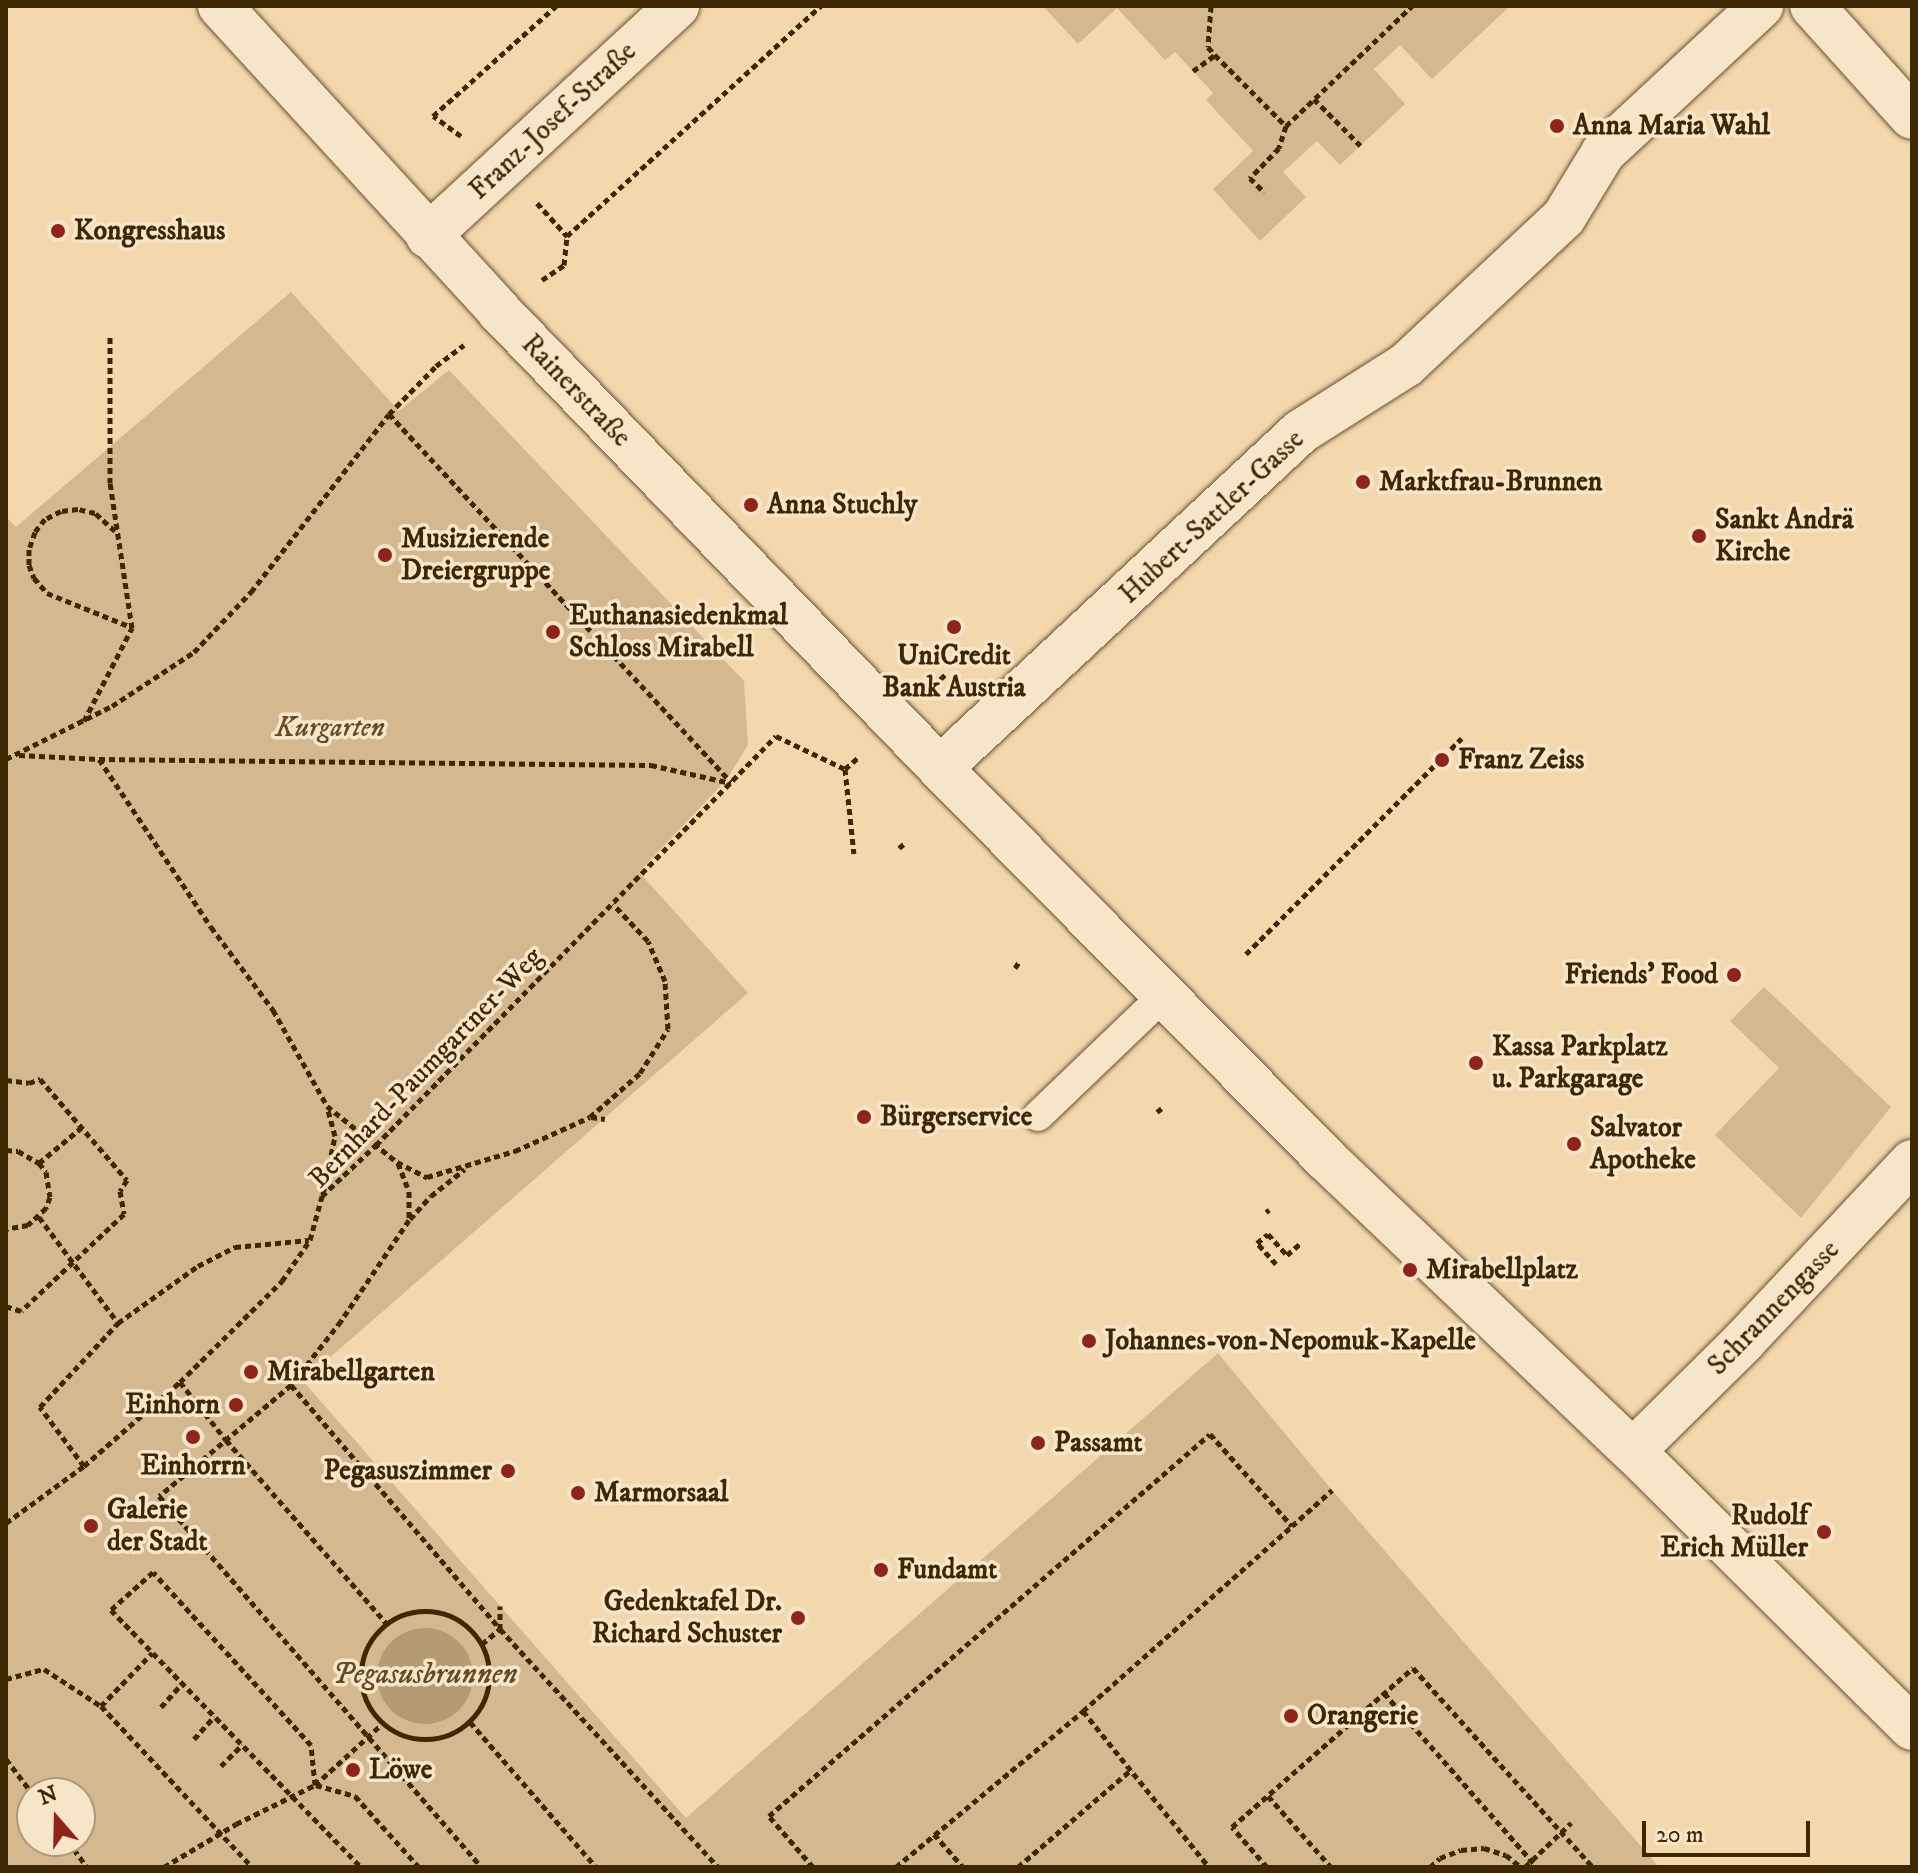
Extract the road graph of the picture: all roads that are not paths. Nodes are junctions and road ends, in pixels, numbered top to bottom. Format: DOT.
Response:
graph roads {
  1 [pos="220,6"];
  2 [pos="677,6"];
  3 [pos="1761,6"];
  4 [pos="1812,6"];
  5 [pos="1912,117"];
  6 [pos="428,236"];
  7 [pos="940,768"];
  8 [pos="1165,994"];
  9 [pos="1038,1116"];
  10 [pos="1912,1162"];
  11 [pos="1633,1451"];
  12 [pos="1912,1728"];
  1 -- 6 [label="street, Rainerstraße"];
  2 -- 6 [label="street, Franz-Josef-Straße"];
  3 -- 7 [label="street, Hubert-Sattler-Gasse"];
  4 -- 5 [label="street"];
  6 -- 7 [label="street, Rainerstraße"];
  7 -- 8 [label="street"];
  8 -- 9 [label="lane"];
  8 -- 11 [label="street"];
  10 -- 11 [label="street, Schrannengasse"];
  11 -- 12 [label="street"];
}
